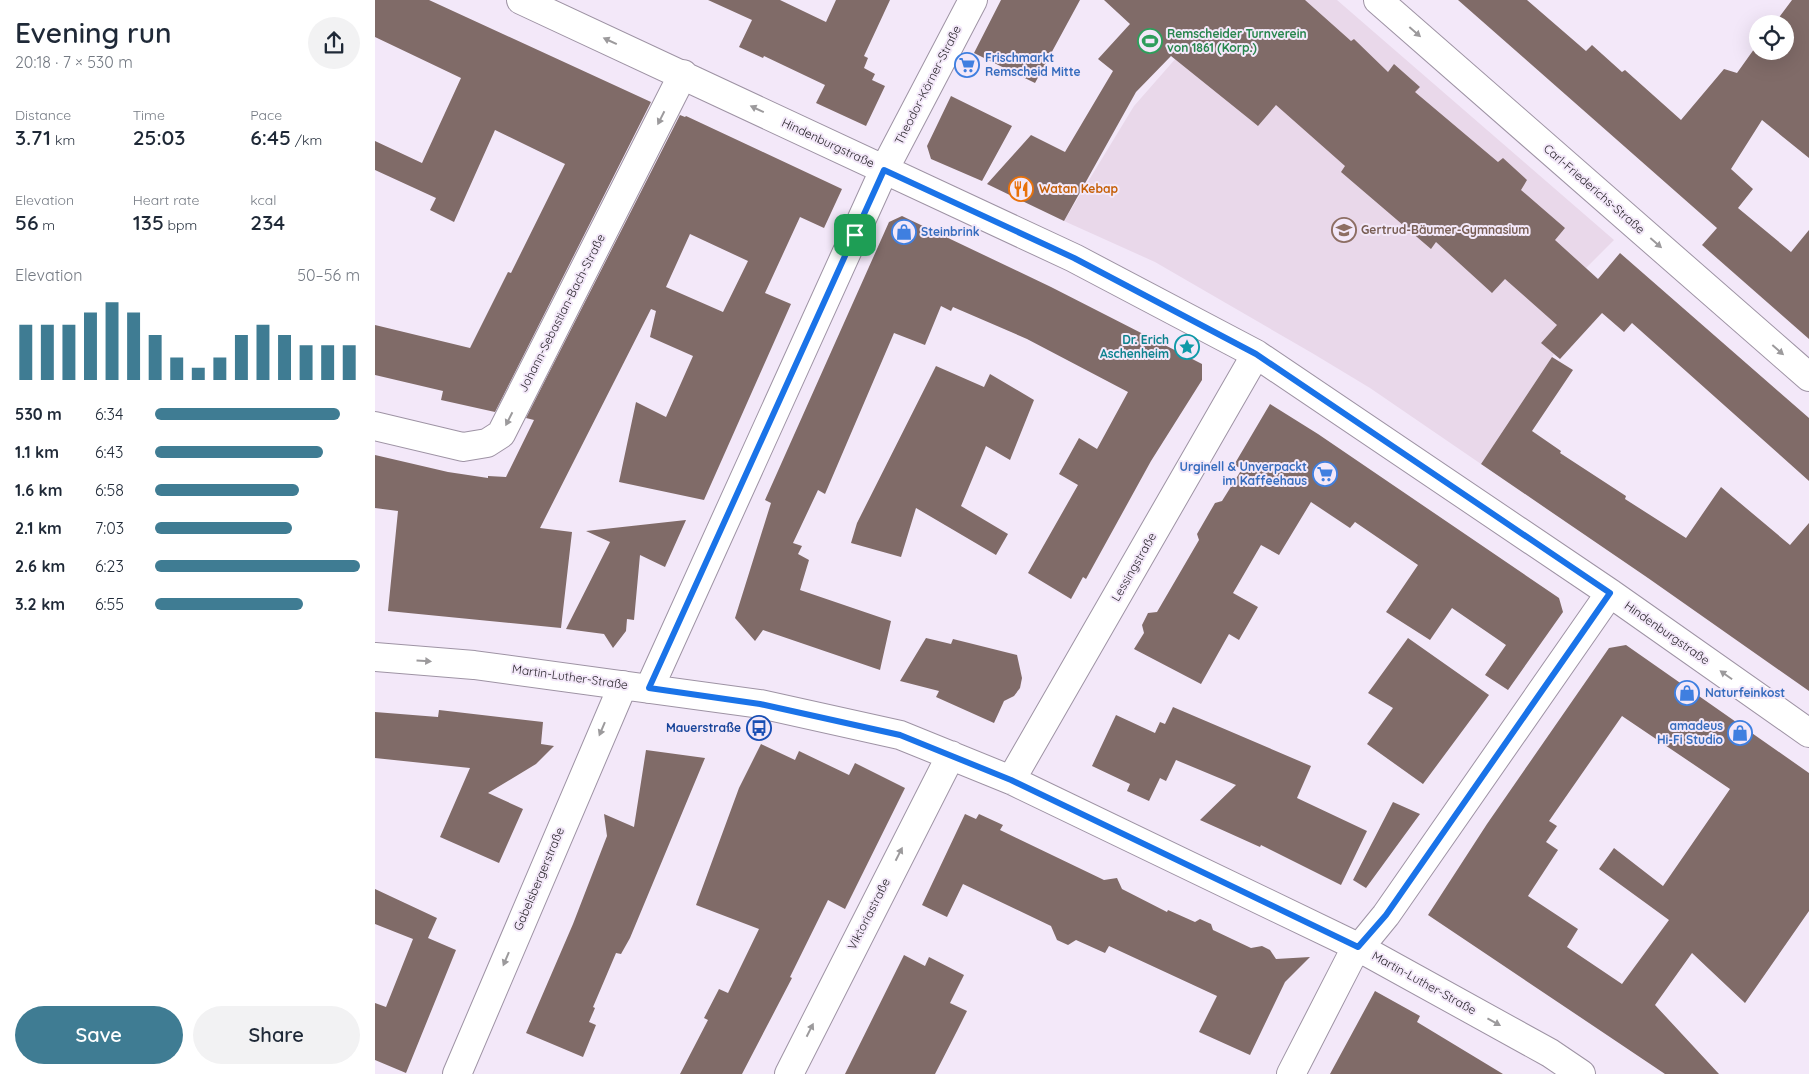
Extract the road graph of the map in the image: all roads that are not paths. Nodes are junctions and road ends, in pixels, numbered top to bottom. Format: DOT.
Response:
graph roads {
  1 [pos="521,0"];
  2 [pos="973,0"];
  3 [pos="1379,0"];
  4 [pos="683,74"];
  5 [pos="884,170"];
  6 [pos="1256,354"];
  7 [pos="1809,377"];
  8 [pos="375,426"];
  9 [pos="1610,593"];
  10 [pos="375,657"];
  11 [pos="636,687"];
  12 [pos="1809,733"];
  13 [pos="951,755"];
  14 [pos="1011,780"];
  15 [pos="1358,947"];
  16 [pos="457,1074"];
  17 [pos="789,1074"];
  18 [pos="1291,1074"];
  19 [pos="1581,1074"];
  4 -- 1 [label="street, Hindenburgstraße, one-way"];
  2 -- 5 [label="street, Theodor-Körner-Straße"];
  3 -- 7 [label="street, Carl-Friederichs-Straße, one-way"];
  5 -- 4 [label="street, Hindenburgstraße, one-way"];
  4 -- 8 [label="street, Johann-Sebastian-Bach-Straße, one-way"];
  5 -- 6 [label="street, Hindenburgstraße"];
  5 -- 11 [label="street"];
  6 -- 9 [label="street, Hindenburgstraße"];
  6 -- 14 [label="street, Lessingstraße"];
  12 -- 9 [label="street, Hindenburgstraße, one-way"];
  9 -- 15 [label="street"];
  10 -- 11 [label="street, Martin-Luther-Straße, one-way"];
  11 -- 13 [label="street, Martin-Luther-Straße"];
  11 -- 16 [label="street, Gabelsbergerstraße, one-way"];
  13 -- 14 [label="street, Martin-Luther-Straße"];
  17 -- 13 [label="street, Viktoriastraße, one-way"];
  14 -- 15 [label="street, Martin-Luther-Straße"];
  15 -- 18 [label="street"];
  15 -- 19 [label="street, Martin-Luther-Straße, one-way"];
}
